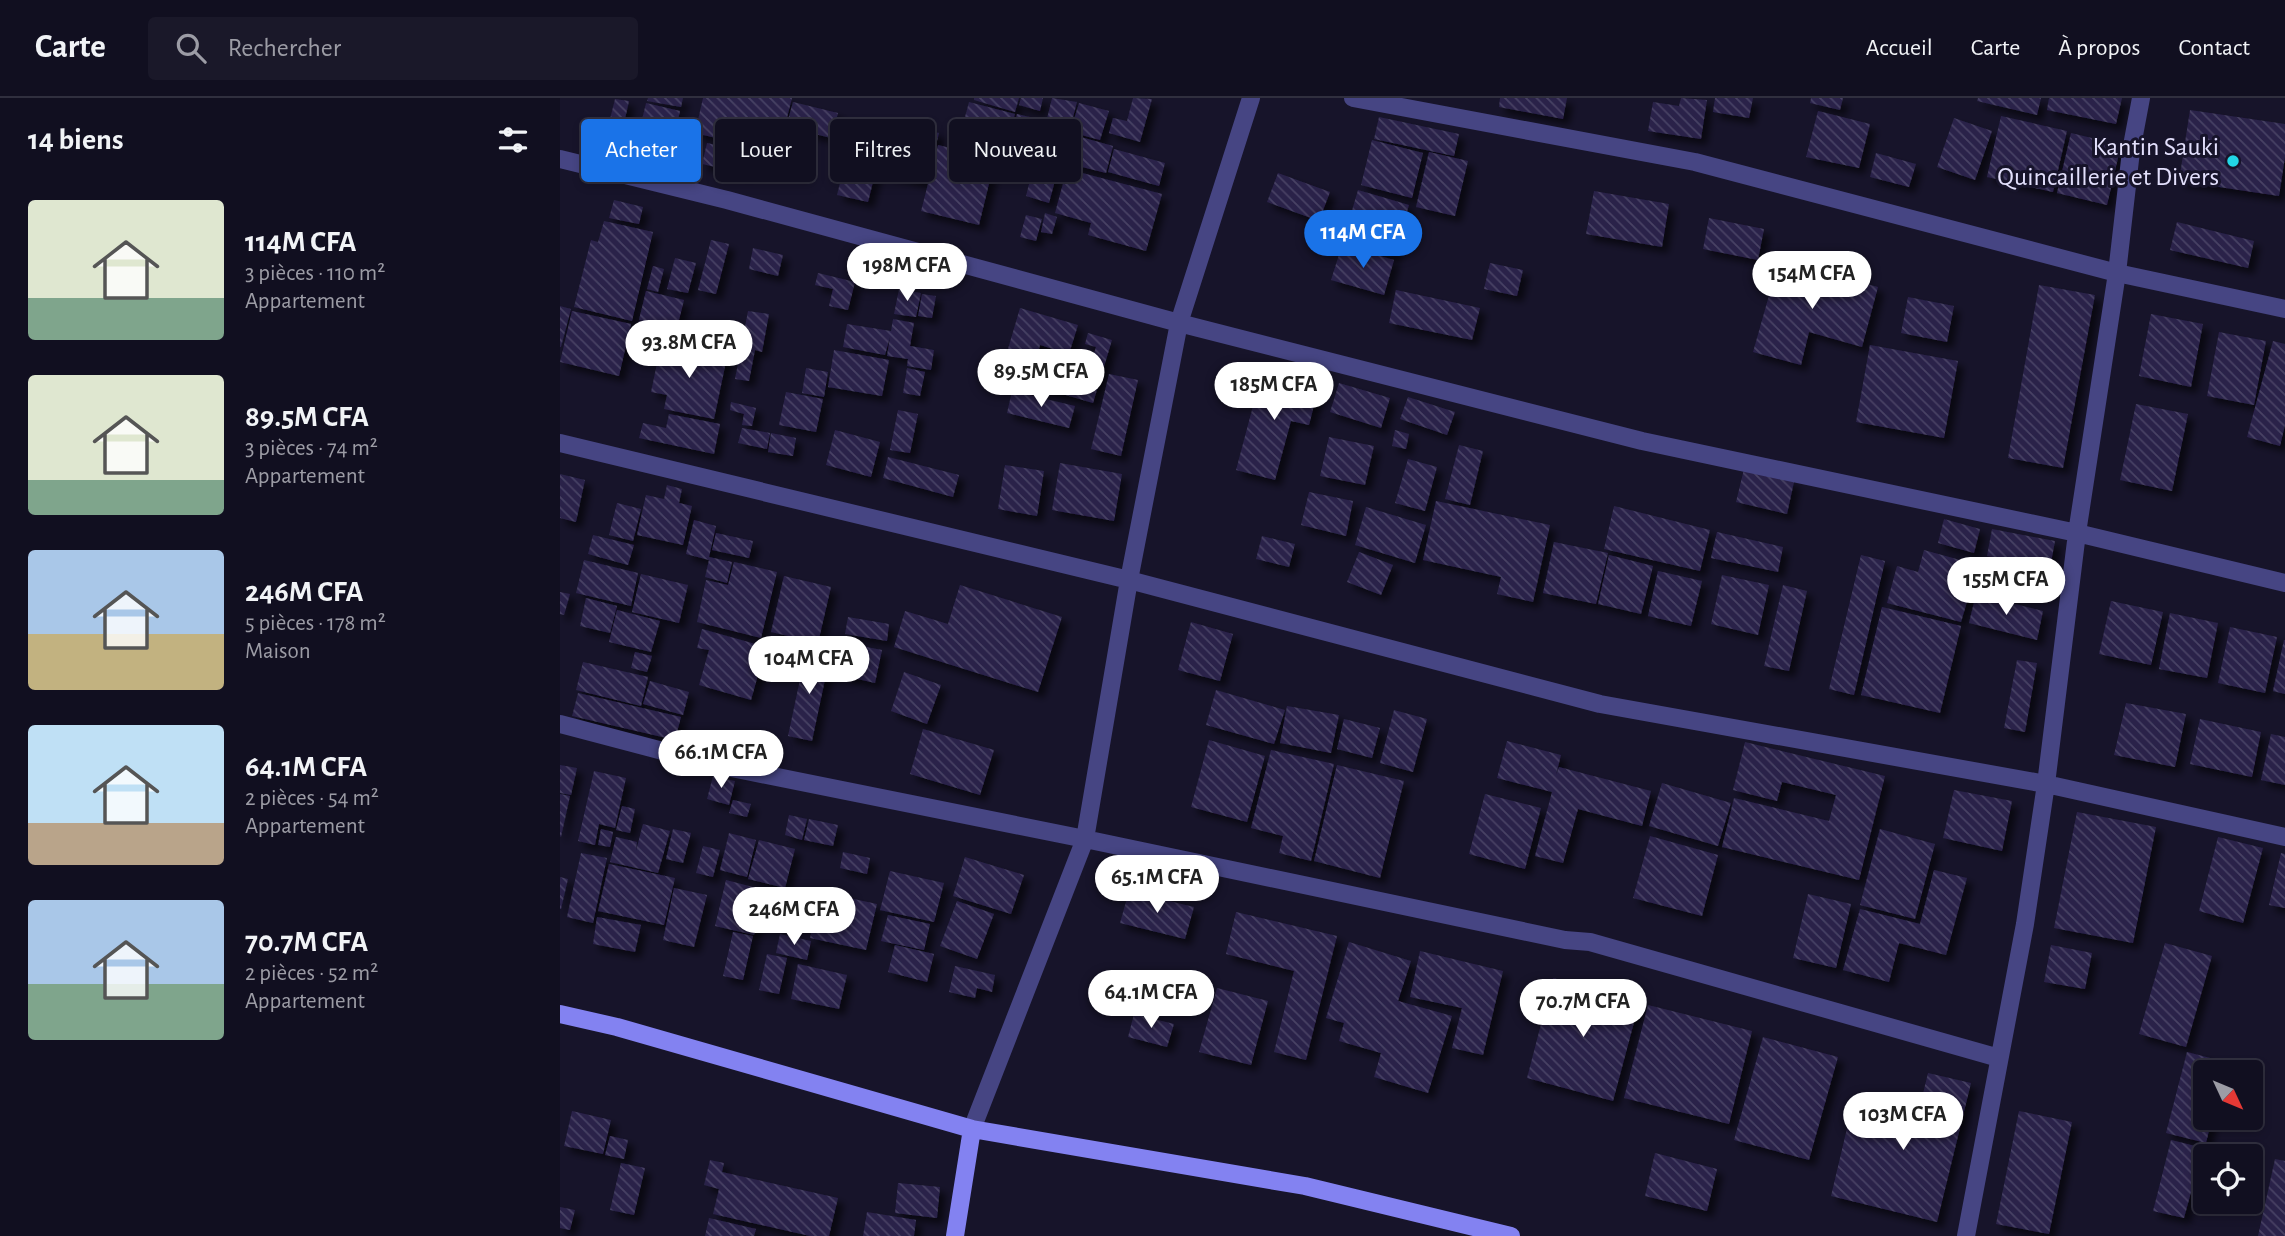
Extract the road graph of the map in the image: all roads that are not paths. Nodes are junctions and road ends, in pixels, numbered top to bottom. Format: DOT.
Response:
graph roads {
  1 [pos="1251,98"];
  2 [pos="1353,98"];
  3 [pos="2141,98"];
  4 [pos="560,159"];
  5 [pos="2118,273"];
  6 [pos="2285,309"];
  7 [pos="1179,323"];
  8 [pos="560,443"];
  9 [pos="2077,533"];
  10 [pos="1129,580"];
  11 [pos="2285,583"];
  12 [pos="560,723"];
  13 [pos="2046,784"];
  14 [pos="2285,837"];
  15 [pos="1085,839"];
  16 [pos="560,1014"];
  17 [pos="1999,1058"];
  18 [pos="972,1129"];
  19 [pos="955,1236"];
  20 [pos="1511,1236"];
  21 [pos="1966,1236"];
  1 -- 7 [label="street"];
  2 -- 5 [label="street"];
  3 -- 5 [label="street"];
  4 -- 7 [label="street"];
  5 -- 6 [label="street"];
  5 -- 9 [label="street"];
  7 -- 9 [label="street"];
  7 -- 10 [label="street"];
  8 -- 10 [label="street"];
  9 -- 11 [label="street"];
  9 -- 13 [label="street"];
  10 -- 13 [label="street"];
  10 -- 15 [label="street"];
  12 -- 15 [label="street"];
  13 -- 14 [label="street"];
  13 -- 17 [label="street"];
  15 -- 17 [label="street"];
  15 -- 18 [label="street"];
  16 -- 18 [label="street"];
  17 -- 21 [label="street"];
  18 -- 19 [label="street"];
  18 -- 20 [label="street"];
}
